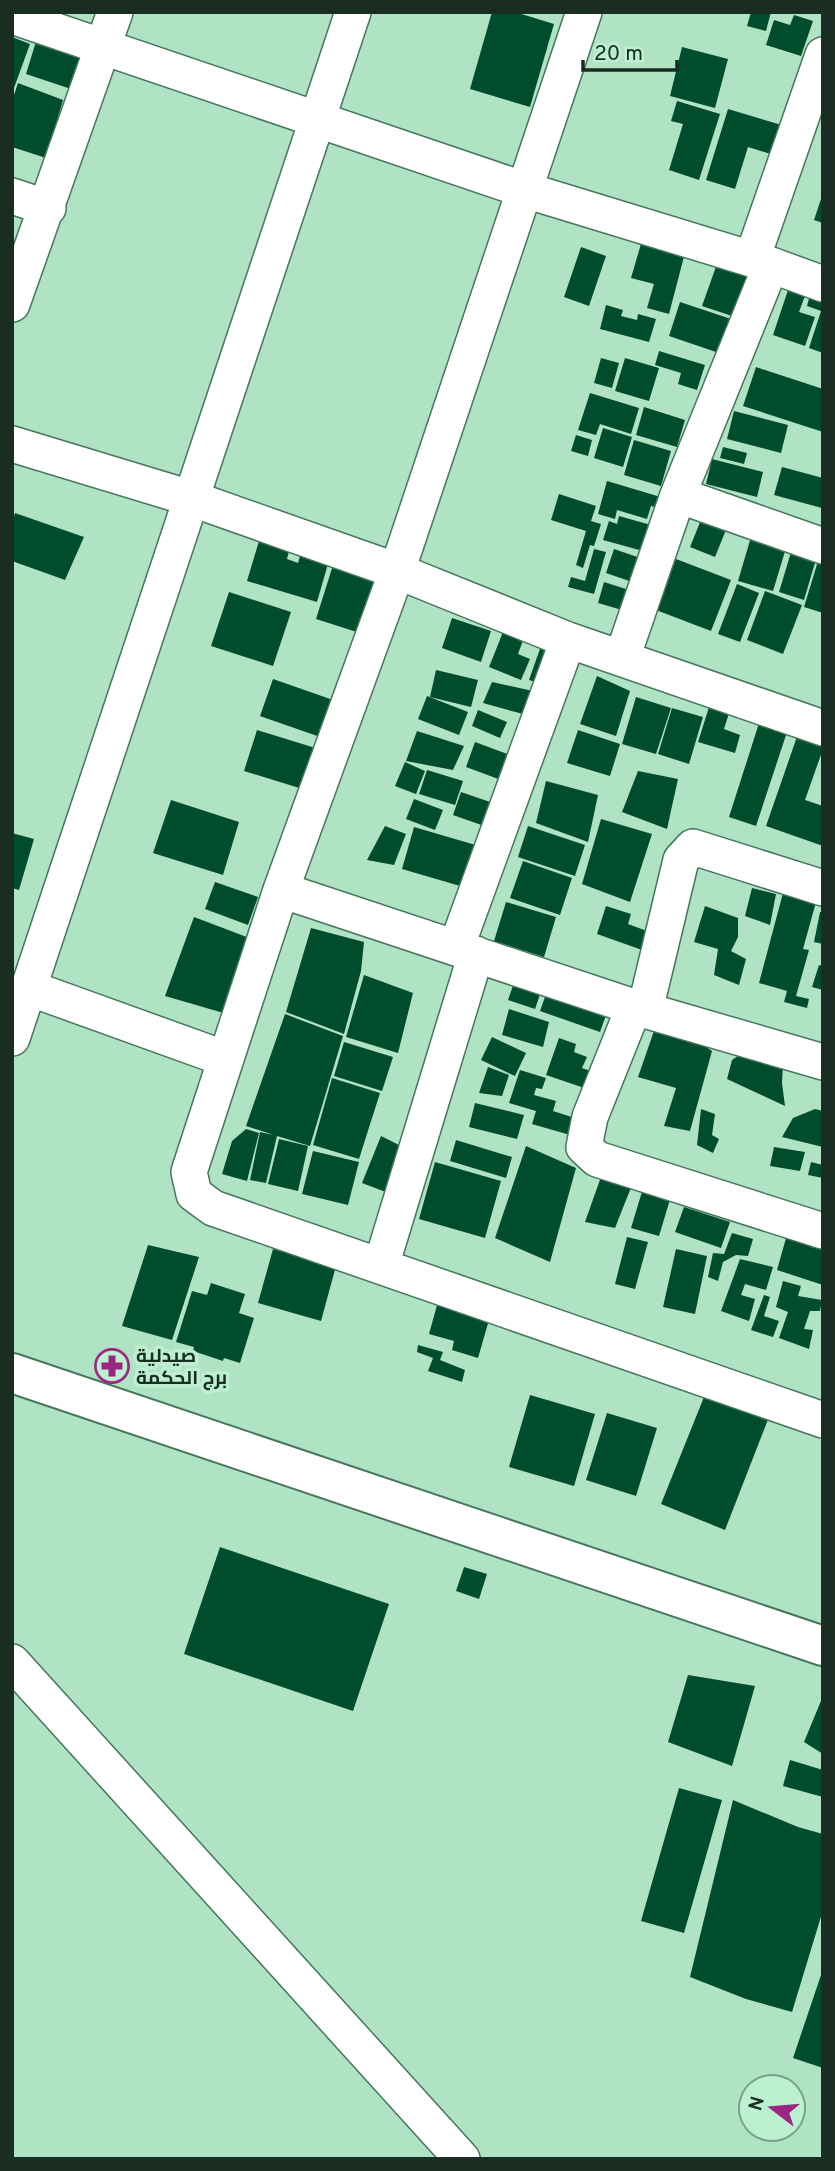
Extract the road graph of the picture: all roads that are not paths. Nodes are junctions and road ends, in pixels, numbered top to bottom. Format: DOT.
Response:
graph roads {
  1 [pos="115,12"];
  2 [pos="353,12"];
  3 [pos="584,12"];
  4 [pos="12,16"];
  5 [pos="102,46"];
  6 [pos="823,55"];
  7 [pos="316,119"];
  8 [pos="525,190"];
  9 [pos="12,196"];
  10 [pos="48,208"];
  11 [pos="761,262"];
  12 [pos="823,284"];
  13 [pos="12,304"];
  14 [pos="12,444"];
  15 [pos="678,495"];
  16 [pos="190,499"];
  17 [pos="823,546"];
  18 [pos="397,571"];
  19 [pos="568,640"];
  20 [pos="622,658"];
  21 [pos="823,728"];
  22 [pos="823,888"];
  23 [pos="281,890"];
  24 [pos="466,951"];
  25 [pos="29,988"];
  26 [pos="639,1008"];
  27 [pos="12,1038"];
  28 [pos="226,1059"];
  29 [pos="823,1062"];
  30 [pos="823,1231"];
  31 [pos="381,1266"];
  32 [pos="12,1373"];
  33 [pos="823,1420"];
  34 [pos="823,1646"];
  35 [pos="12,1662"];
  36 [pos="462,2159"];
  1 -- 5 [label="street"];
  2 -- 7 [label="street"];
  3 -- 8 [label="street"];
  4 -- 5 [label="street"];
  5 -- 7 [label="street"];
  5 -- 10 [label="street"];
  6 -- 11 [label="street"];
  7 -- 8 [label="street"];
  7 -- 16 [label="street"];
  8 -- 11 [label="street"];
  8 -- 18 [label="street"];
  9 -- 10 [label="street"];
  10 -- 13 [label="street"];
  11 -- 12 [label="street"];
  11 -- 15 [label="street"];
  14 -- 16 [label="street"];
  15 -- 17 [label="street"];
  15 -- 20 [label="street"];
  16 -- 18 [label="street"];
  16 -- 25 [label="street"];
  18 -- 19 [label="street"];
  18 -- 23 [label="street"];
  19 -- 20 [label="street"];
  19 -- 24 [label="street"];
  20 -- 21 [label="street"];
  22 -- 26 [label="street"];
  23 -- 24 [label="street"];
  23 -- 28 [label="street"];
  24 -- 26 [label="street"];
  24 -- 31 [label="street"];
  25 -- 27 [label="street"];
  25 -- 28 [label="street"];
  26 -- 29 [label="street"];
  26 -- 30 [label="street"];
  28 -- 31 [label="street"];
  31 -- 33 [label="street"];
  32 -- 34 [label="street"];
  35 -- 36 [label="street"];
}
